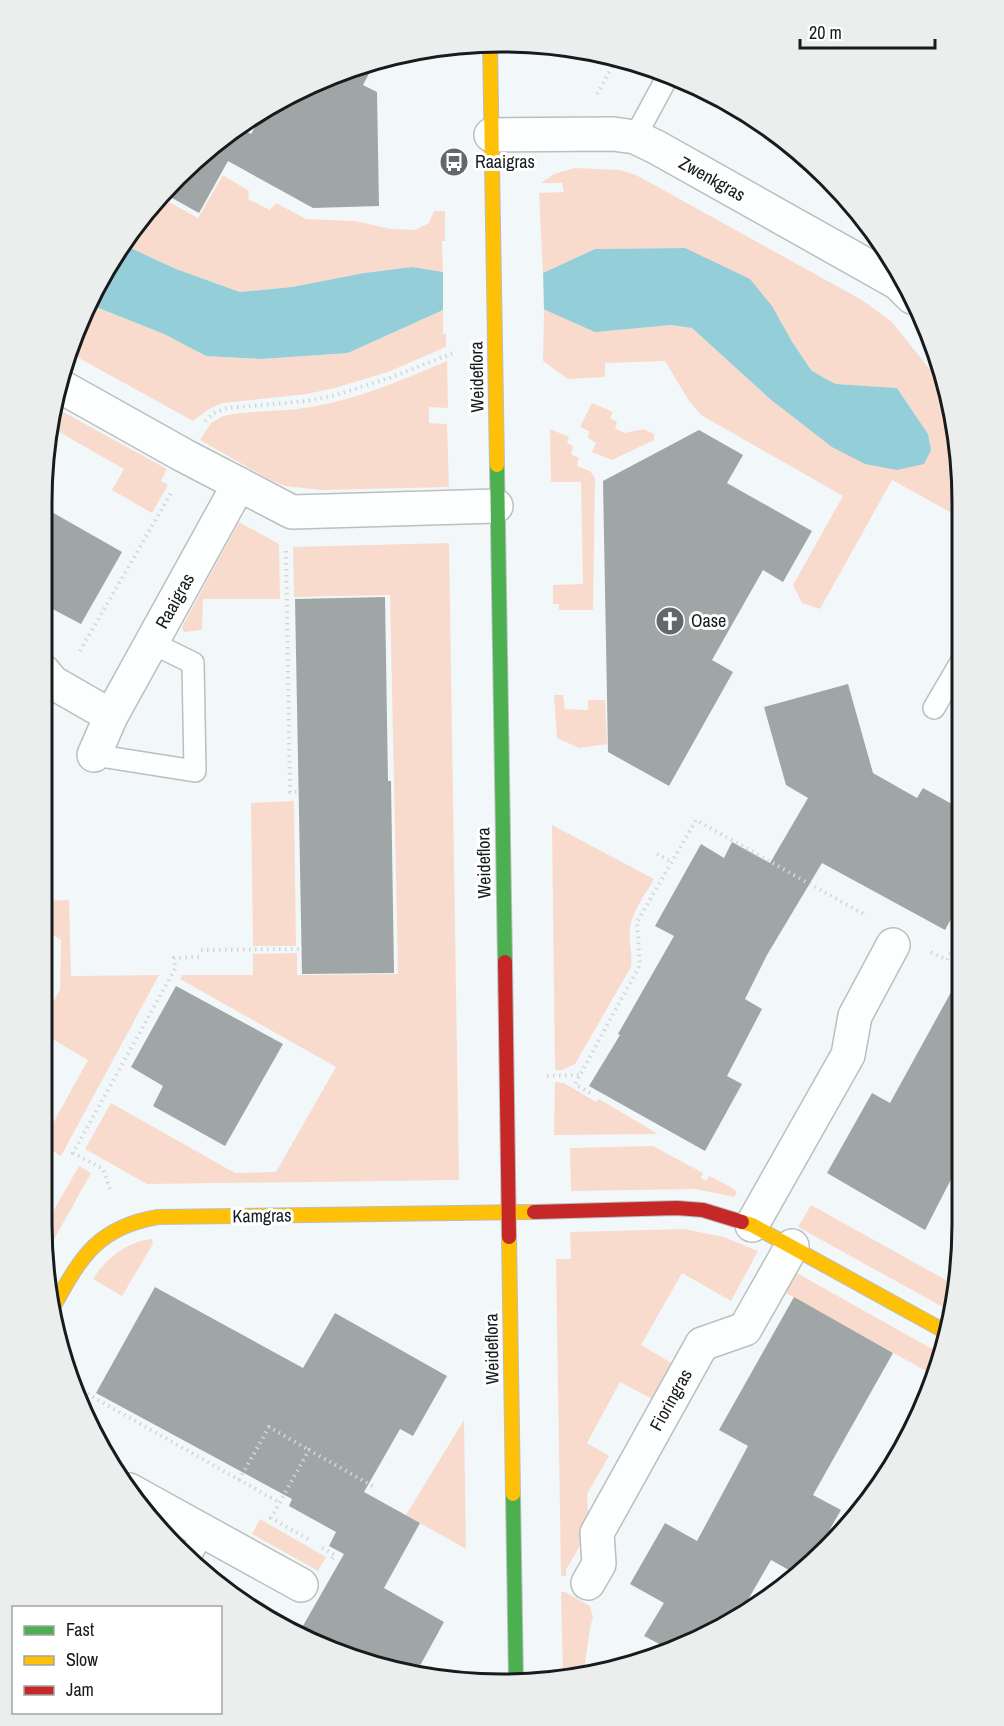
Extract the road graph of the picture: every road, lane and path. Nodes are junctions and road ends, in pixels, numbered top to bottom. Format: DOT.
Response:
graph roads {
  1 [pos="490,52"];
  2 [pos="612,67"];
  3 [pos="664,83"];
  4 [pos="595,97"];
  5 [pos="491,135"];
  6 [pos="635,137"];
  7 [pos="893,280"];
  8 [pos="453,353"];
  9 [pos="67,390"];
  10 [pos="204,422"];
  11 [pos="177,483"];
  12 [pos="239,484"];
  13 [pos="496,506"];
  14 [pos="285,545"];
  15 [pos="152,643"];
  16 [pos="52,677"];
  17 [pos="952,677"];
  18 [pos="52,680"];
  19 [pos="934,708"];
  20 [pos="111,716"];
  21 [pos="94,755"];
  22 [pos="297,792"];
  23 [pos="657,854"];
  24 [pos="672,862"];
  25 [pos="869,916"];
  26 [pos="893,945"];
  27 [pos="299,949"];
  28 [pos="201,950"];
  29 [pos="928,950"];
  30 [pos="952,950"];
  31 [pos="201,957"];
  32 [pos="579,1075"];
  33 [pos="546,1076"];
  34 [pos="590,1093"];
  35 [pos="113,1199"];
  36 [pos="508,1213"];
  37 [pos="752,1225"];
  38 [pos="792,1246"];
  39 [pos="59,1298"];
  40 [pos="939,1329"];
  41 [pos="86,1393"];
  42 [pos="309,1450"];
  43 [pos="239,1480"];
  44 [pos="376,1488"];
  45 [pos="280,1503"];
  46 [pos="157,1512"];
  47 [pos="197,1543"];
  48 [pos="330,1564"];
  49 [pos="588,1583"];
  50 [pos="301,1585"];
  51 [pos="516,1674"];
  1 -- 5 [label="street, Weideflora"];
  2 -- 4 [label="path"];
  3 -- 6 [label="lane"];
  5 -- 6 [label="street, Zwenkgras"];
  5 -- 13 [label="street, Weideflora"];
  6 -- 7 [label="street, Zwenkgras"];
  8 -- 10 [label="path"];
  9 -- 12 [label="street"];
  11 -- 16 [label="path"];
  12 -- 13 [label="street"];
  12 -- 15 [label="street, Raaigras"];
  13 -- 36 [label="street, Weideflora"];
  14 -- 22 [label="path"];
  15 -- 20 [label="street, Raaigras"];
  15 -- 21 [label="lane"];
  17 -- 19 [label="lane"];
  18 -- 20 [label="street"];
  20 -- 21 [label="street, Raaigras"];
  23 -- 24 [label="path"];
  24 -- 25 [label="path"];
  24 -- 32 [label="path"];
  26 -- 37 [label="street"];
  27 -- 28 [label="path"];
  29 -- 30 [label="path"];
  31 -- 35 [label="path"];
  32 -- 33 [label="path"];
  32 -- 34 [label="path"];
  36 -- 37 [label="street"];
  36 -- 39 [label="street, Kamgras"];
  36 -- 51 [label="street, Weideflora"];
  37 -- 38 [label="street"];
  38 -- 40 [label="street"];
  38 -- 49 [label="street, Fioringras"];
  41 -- 43 [label="path"];
  42 -- 43 [label="path"];
  42 -- 44 [label="path"];
  42 -- 45 [label="path"];
  43 -- 45 [label="path"];
  45 -- 48 [label="path"];
  46 -- 47 [label="street"];
  47 -- 50 [label="street"];
}
